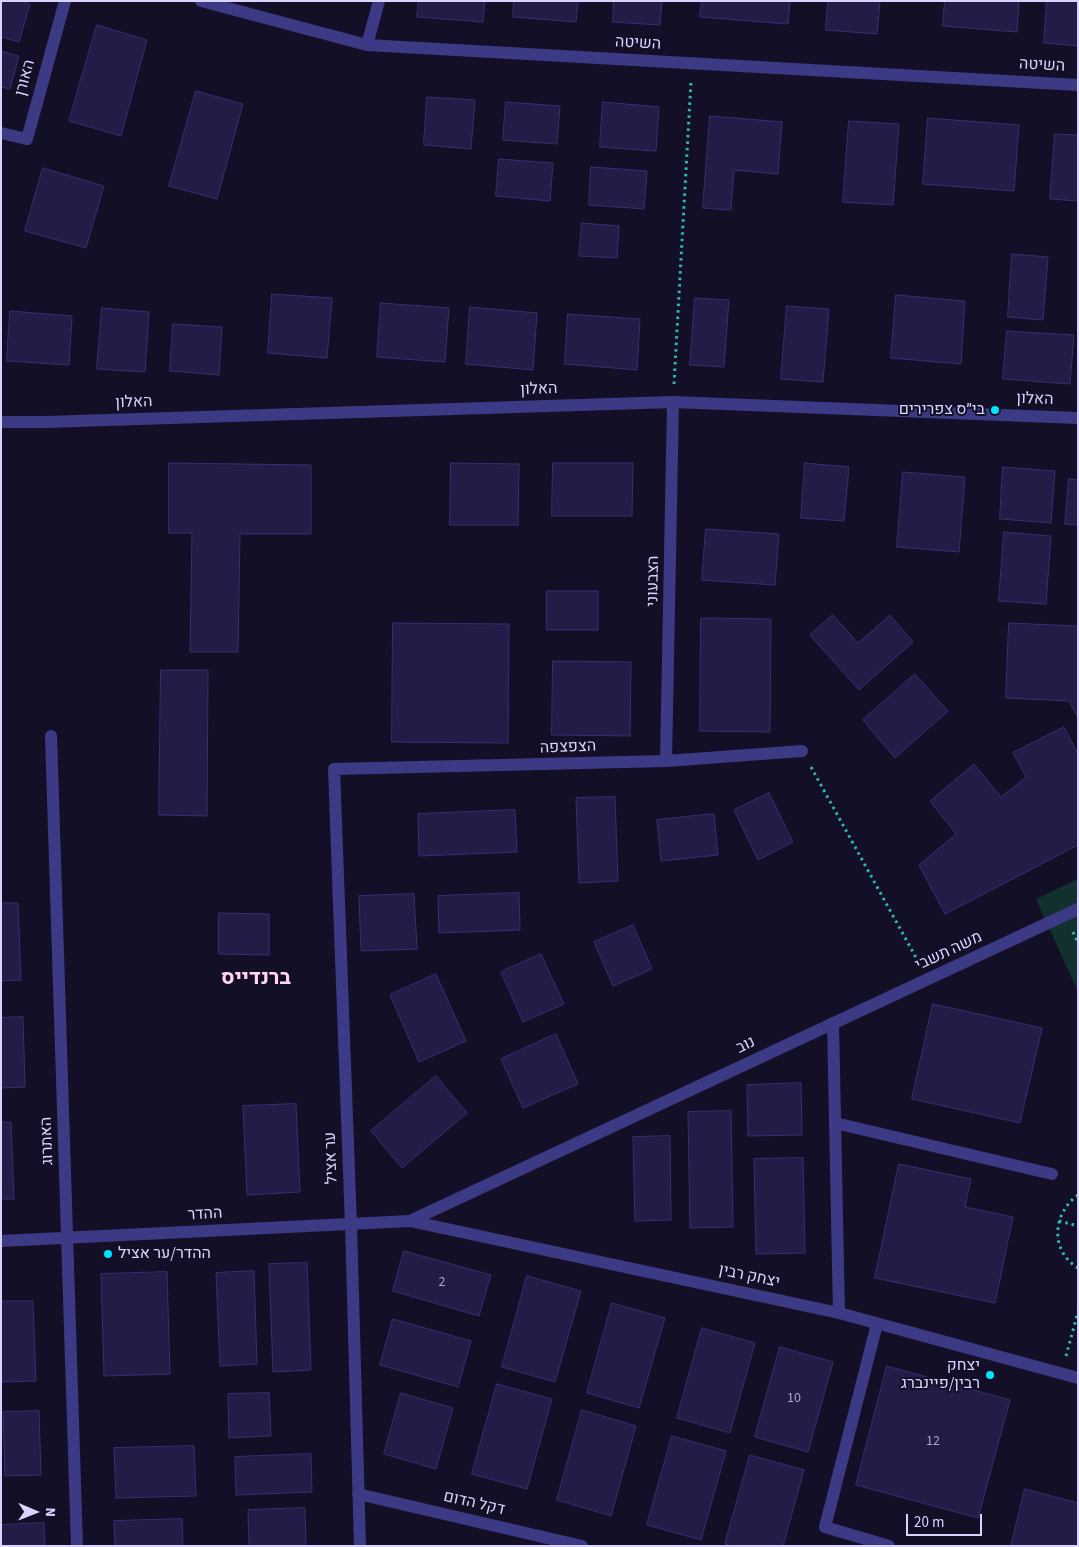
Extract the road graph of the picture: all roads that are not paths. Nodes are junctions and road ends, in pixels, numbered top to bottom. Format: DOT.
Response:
graph roads {
  1 [pos="64,1"];
  2 [pos="201,1"];
  3 [pos="379,1"];
  4 [pos="367,45"];
  5 [pos="1078,85"];
  6 [pos="1,133"];
  7 [pos="673,402"];
  8 [pos="1078,418"];
  9 [pos="1,422"];
  10 [pos="51,736"];
  11 [pos="802,751"];
  12 [pos="666,762"];
  13 [pos="334,769"];
  14 [pos="1078,909"];
  15 [pos="833,1023"];
  16 [pos="836,1123"];
  17 [pos="1052,1174"];
  18 [pos="410,1221"];
  19 [pos="351,1225"];
  20 [pos="67,1238"];
  21 [pos="1,1242"];
  22 [pos="838,1313"];
  23 [pos="877,1324"];
  24 [pos="1078,1378"];
  25 [pos="358,1494"];
  26 [pos="77,1546"];
  27 [pos="360,1546"];
  28 [pos="582,1546"];
  29 [pos="889,1546"];
  1 -- 6 [label="street, האורן"];
  2 -- 4 [label="street, השיטה"];
  3 -- 4 [label="street"];
  4 -- 5 [label="street, השיטה"];
  7 -- 8 [label="street, האלון"];
  7 -- 9 [label="street, האלון"];
  7 -- 12 [label="street, הצבעוני"];
  10 -- 20 [label="street, האתרוג"];
  11 -- 12 [label="street, הצפצפה"];
  12 -- 13 [label="street, הצפצפה"];
  13 -- 19 [label="street, ער אציל"];
  14 -- 15 [label="street, משה תשבי"];
  15 -- 16 [label="street"];
  15 -- 18 [label="street, נוב"];
  16 -- 17 [label="street"];
  16 -- 22 [label="street"];
  18 -- 19 [label="street, ההדר"];
  18 -- 22 [label="street, יצחק רבין"];
  19 -- 20 [label="street, ההדר"];
  19 -- 25 [label="street, ער אציל"];
  20 -- 21 [label="street, ההדר"];
  20 -- 26 [label="street, האתרוג"];
  22 -- 23 [label="street, יצחק רבין"];
  23 -- 24 [label="street, יצחק רבין"];
  23 -- 29 [label="street"];
  25 -- 27 [label="street, ער אציל"];
  25 -- 28 [label="street, דקל הדום"];
}
